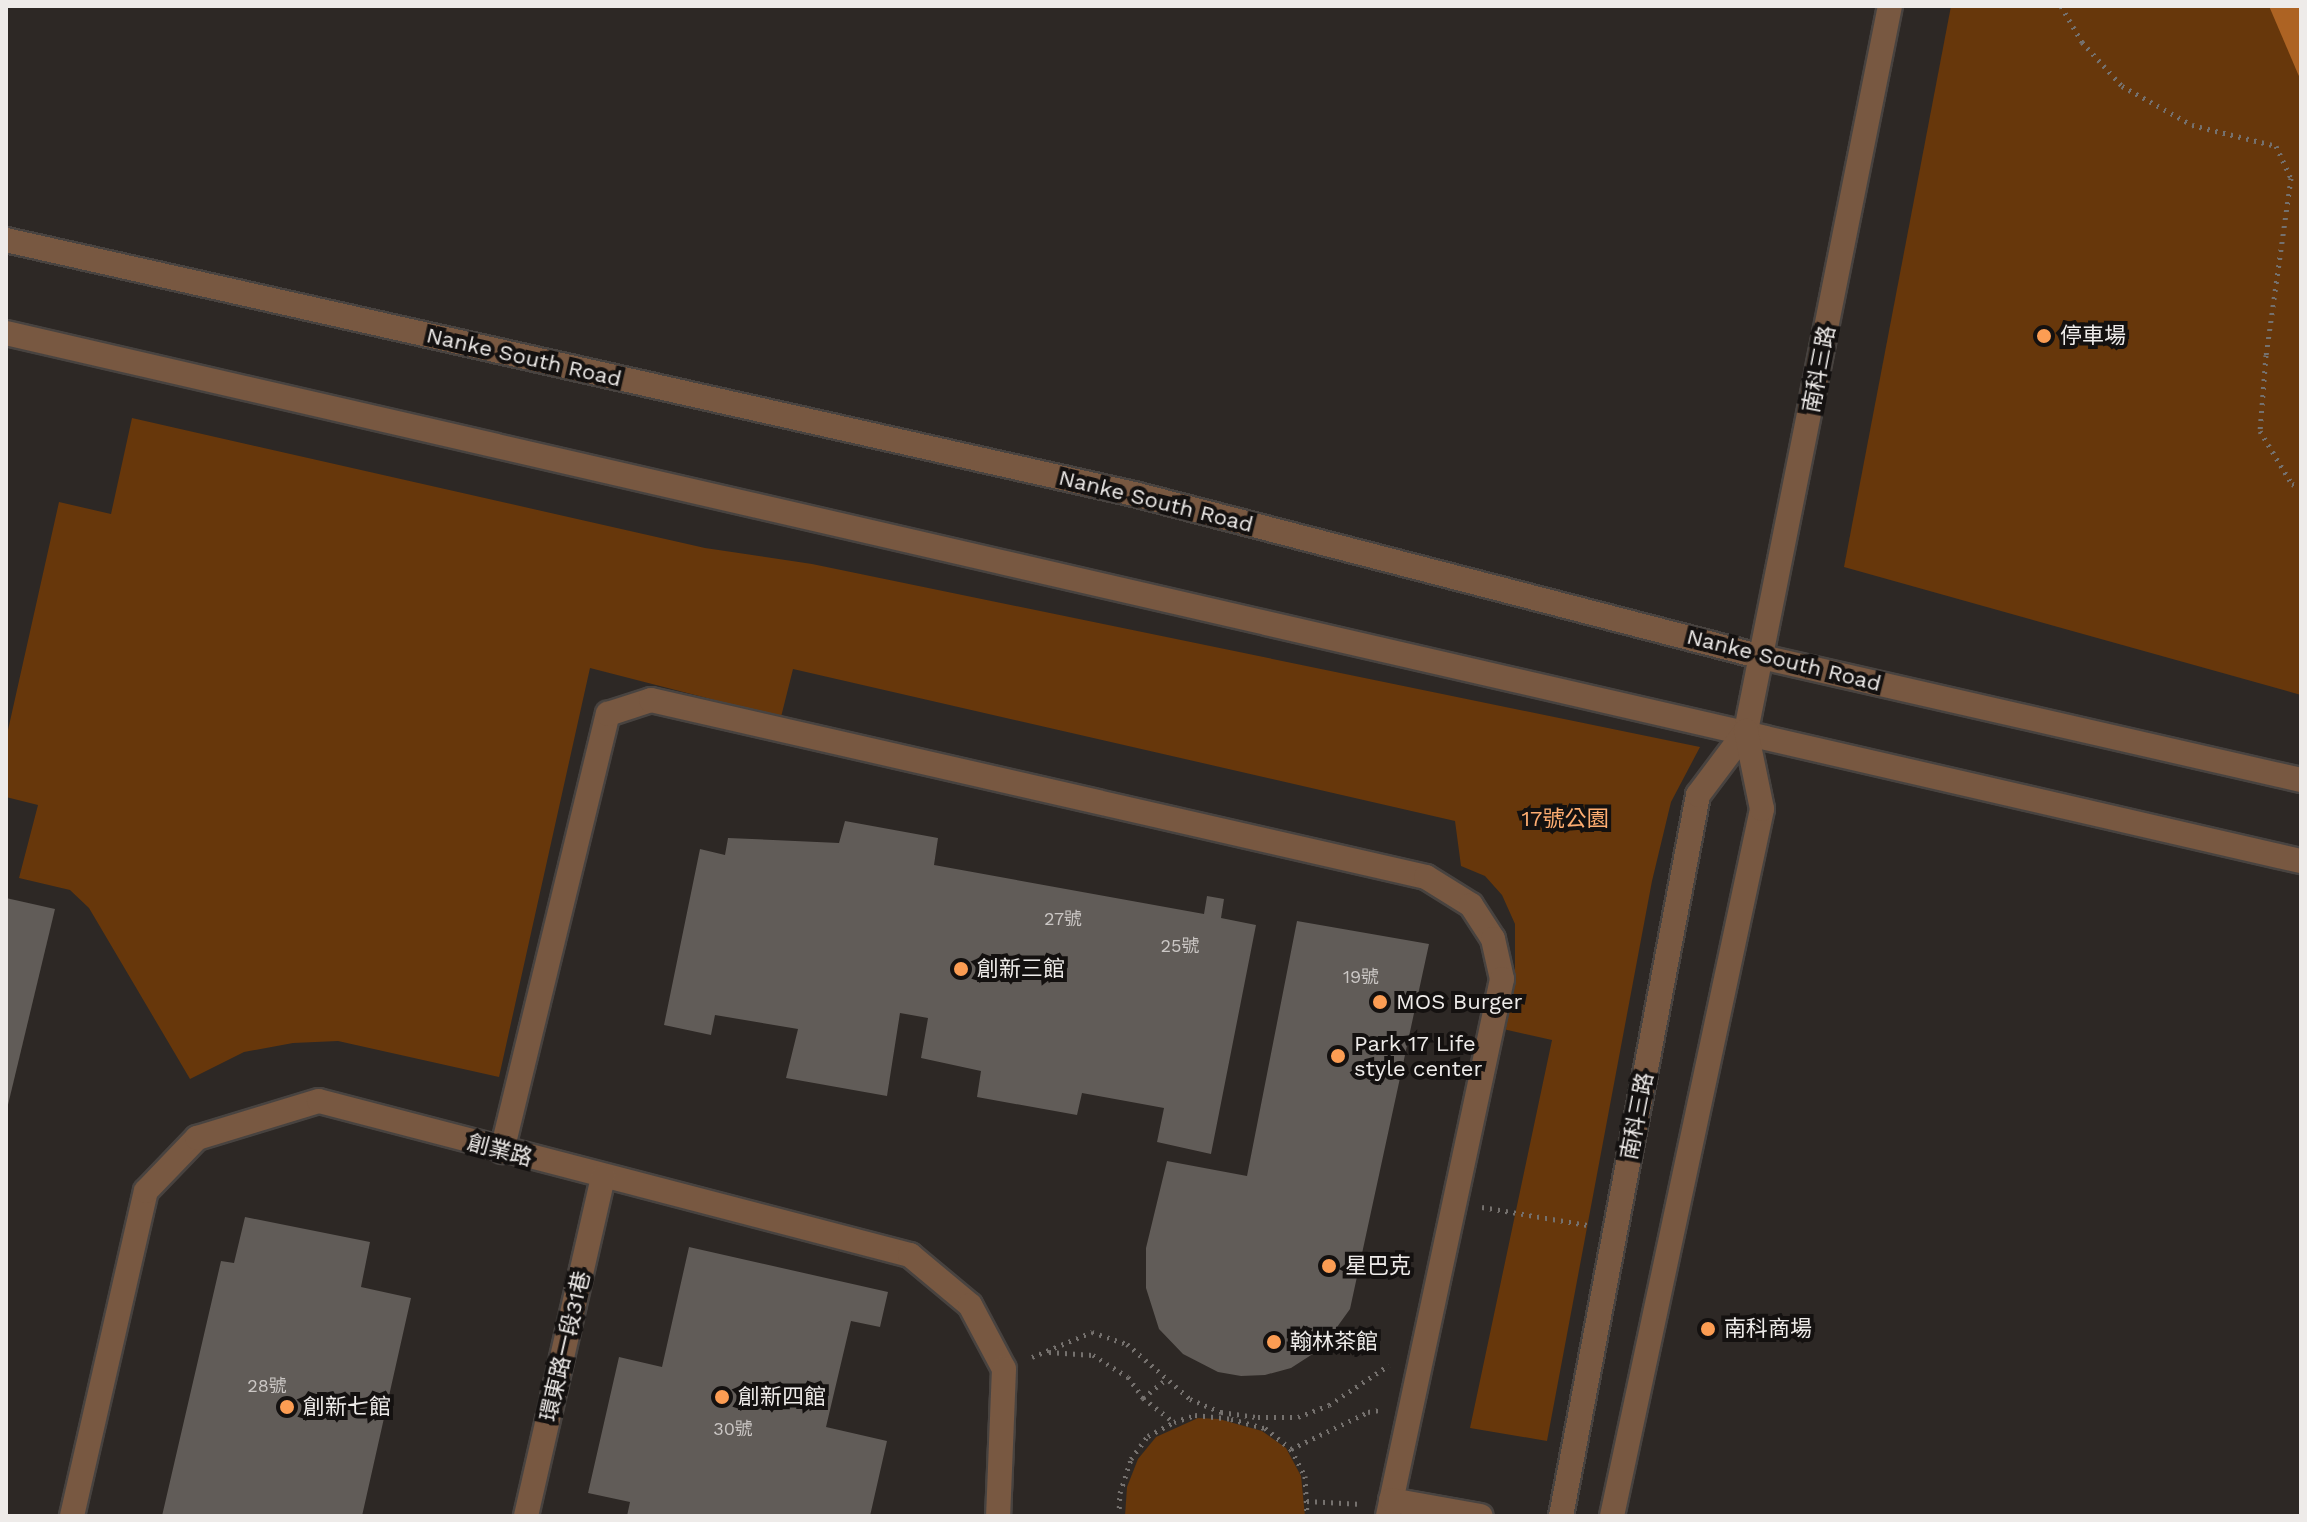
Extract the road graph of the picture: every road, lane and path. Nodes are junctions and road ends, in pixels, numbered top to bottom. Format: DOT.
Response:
graph roads {
  1 [pos="1890,6"];
  2 [pos="2061,6"];
  3 [pos="6,240"];
  4 [pos="6,333"];
  5 [pos="2301,487"];
  6 [pos="1762,657"];
  7 [pos="1746,731"];
  8 [pos="2301,780"];
  9 [pos="2301,861"];
  10 [pos="502,1151"];
  11 [pos="603,1177"];
  12 [pos="1455,1203"];
  13 [pos="1615,1230"];
  14 [pos="1426,1339"];
  15 [pos="1044,1352"];
  16 [pos="1004,1369"];
  17 [pos="1165,1380"];
  18 [pos="1143,1398"];
  19 [pos="1412,1404"];
  20 [pos="1174,1422"];
  21 [pos="1291,1449"];
  22 [pos="1307,1501"];
  23 [pos="1390,1507"];
  24 [pos="72,1516"];
  25 [pos="526,1516"];
  26 [pos="998,1516"];
  27 [pos="1119,1516"];
  28 [pos="1307,1516"];
  29 [pos="1481,1516"];
  30 [pos="1561,1516"];
  31 [pos="1612,1516"];
  1 -- 6 [label="street, 南科三路"];
  2 -- 5 [label="path"];
  3 -- 6 [label="street, Nanke South Road"];
  4 -- 7 [label="street"];
  6 -- 7 [label="street, 南科三路"];
  6 -- 8 [label="street, Nanke South Road"];
  7 -- 9 [label="street"];
  7 -- 13 [label="street, 南科三路"];
  7 -- 31 [label="street, 南科三路"];
  10 -- 11 [label="street, 創業路"];
  10 -- 12 [label="street"];
  10 -- 24 [label="street, 創業路"];
  11 -- 16 [label="street, 創業路"];
  11 -- 25 [label="street, 環東路一段31巷"];
  12 -- 13 [label="path"];
  12 -- 14 [label="street"];
  13 -- 30 [label="street, 南科三路"];
  14 -- 17 [label="path"];
  14 -- 19 [label="street"];
  15 -- 16 [label="path"];
  15 -- 17 [label="path"];
  15 -- 18 [label="path"];
  16 -- 26 [label="street"];
  17 -- 18 [label="path"];
  18 -- 20 [label="path"];
  19 -- 21 [label="path"];
  19 -- 23 [label="street"];
  20 -- 21 [label="path"];
  20 -- 27 [label="path"];
  21 -- 22 [label="path"];
  22 -- 23 [label="path"];
  22 -- 28 [label="path"];
  23 -- 29 [label="street"];
}
